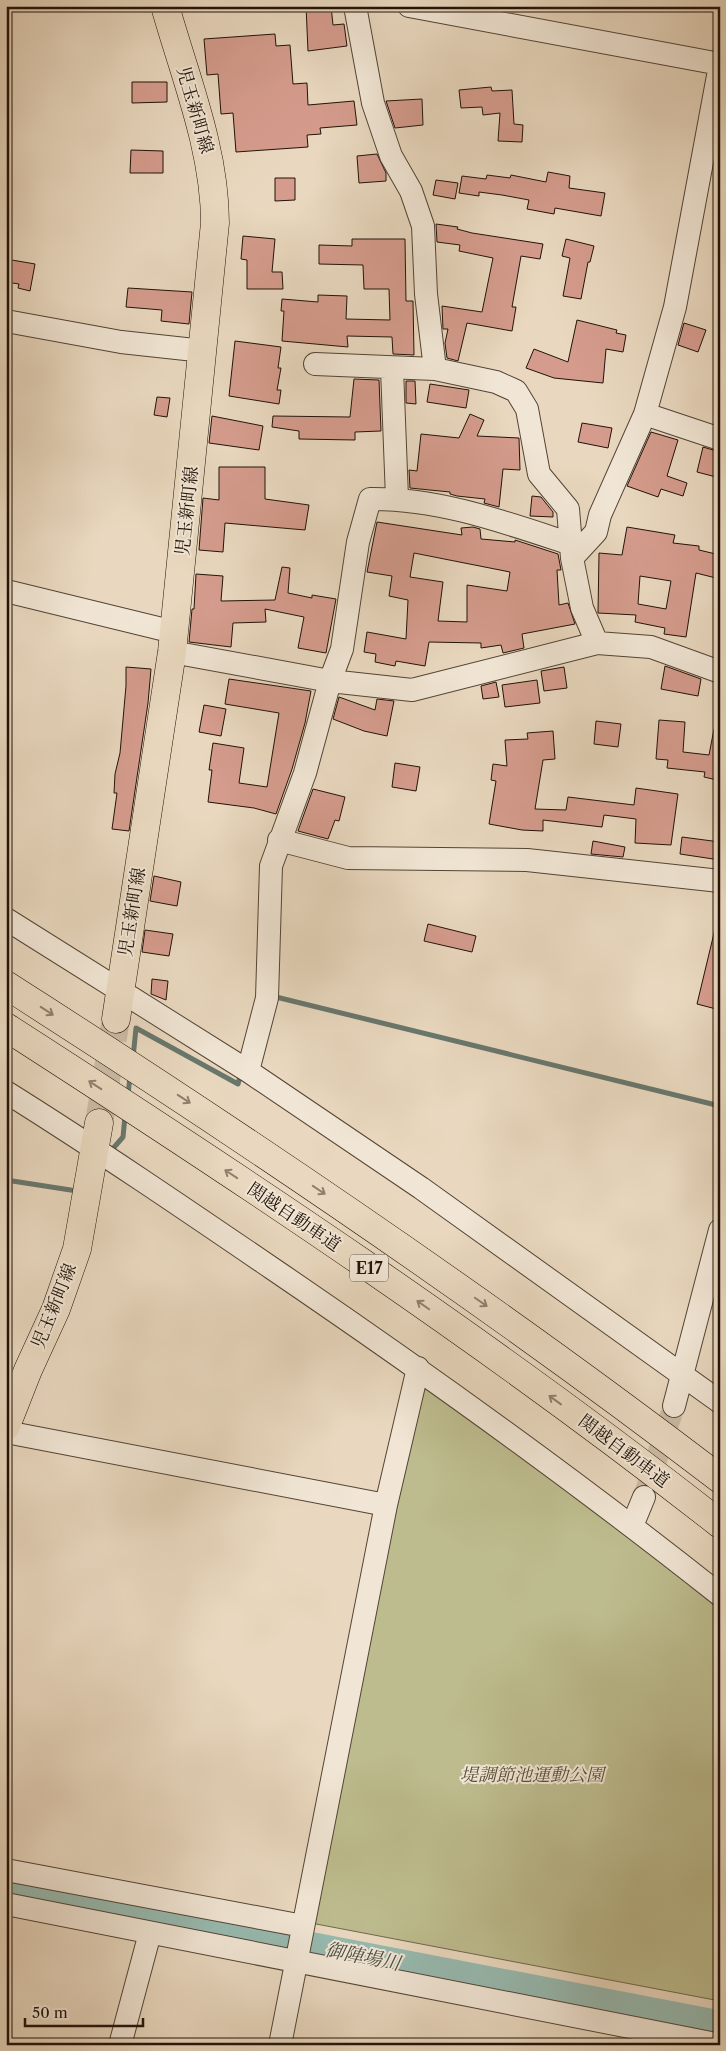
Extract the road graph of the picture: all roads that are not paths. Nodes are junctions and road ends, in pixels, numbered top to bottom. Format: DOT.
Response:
graph roads {
  1 [pos="165,6"];
  2 [pos="355,6"];
  3 [pos="409,6"];
  4 [pos="505,16"];
  5 [pos="720,65"];
  6 [pos="6,321"];
  7 [pos="204,351"];
  8 [pos="315,364"];
  9 [pos="392,369"];
  10 [pos="435,369"];
  11 [pos="646,414"];
  12 [pos="720,439"];
  13 [pos="397,498"];
  14 [pos="572,551"];
  15 [pos="6,591"];
  16 [pos="173,642"];
  17 [pos="597,643"];
  18 [pos="720,672"];
  19 [pos="330,681"];
  20 [pos="279,840"];
  21 [pos="720,881"];
  22 [pos="6,920"];
  23 [pos="6,985"];
  24 [pos="120,992"];
  25 [pos="116,1019"];
  26 [pos="6,1028"];
  27 [pos="248,1071"];
  28 [pos="6,1092"];
  29 [pos="98,1136"];
  30 [pos="720,1230"];
  31 [pos="418,1368"];
  32 [pos="682,1374"];
  33 [pos="720,1402"];
  34 [pos="674,1406"];
  35 [pos="6,1426"];
  36 [pos="6,1432"];
  37 [pos="720,1479"];
  38 [pos="644,1497"];
  39 [pos="386,1505"];
  40 [pos="720,1524"];
  41 [pos="632,1526"];
  42 [pos="720,1596"];
  43 [pos="6,1870"];
  44 [pos="6,1904"];
  45 [pos="302,1928"];
  46 [pos="150,1933"];
  47 [pos="296,1959"];
  48 [pos="120,2045"];
  49 [pos="280,2045"];
  50 [pos="711,2045"];
  1 -- 7 [label="main road, 児玉新町線"];
  2 -- 10 [label="street"];
  3 -- 4 [label="street"];
  4 -- 5 [label="street"];
  5 -- 11 [label="street"];
  6 -- 7 [label="street"];
  7 -- 16 [label="main road, 児玉新町線"];
  8 -- 9 [label="street"];
  9 -- 10 [label="street"];
  9 -- 13 [label="street"];
  10 -- 14 [label="street"];
  11 -- 12 [label="street"];
  11 -- 14 [label="street"];
  13 -- 14 [label="street"];
  13 -- 19 [label="street"];
  14 -- 17 [label="street"];
  15 -- 16 [label="street"];
  16 -- 19 [label="street"];
  16 -- 24 [label="main road, 児玉新町線"];
  17 -- 18 [label="street"];
  17 -- 19 [label="street"];
  19 -- 20 [label="street"];
  20 -- 21 [label="street"];
  20 -- 27 [label="street"];
  22 -- 24 [label="street"];
  23 -- 37 [label="main road, 関越自動車道 / E17, one-way"];
  24 -- 25 [label="main road, 児玉新町線"];
  24 -- 27 [label="street"];
  40 -- 26 [label="main road, 関越自動車道 / E17, one-way"];
  27 -- 32 [label="street"];
  28 -- 29 [label="street"];
  29 -- 31 [label="street"];
  29 -- 35 [label="main road, 児玉新町線"];
  30 -- 32 [label="street"];
  31 -- 39 [label="street"];
  31 -- 41 [label="street"];
  32 -- 33 [label="street"];
  32 -- 34 [label="street"];
  36 -- 39 [label="street"];
  38 -- 41 [label="street"];
  39 -- 45 [label="street"];
  41 -- 42 [label="street"];
  43 -- 45 [label="street"];
  44 -- 46 [label="street"];
  45 -- 47 [label="street"];
  46 -- 47 [label="street"];
  46 -- 48 [label="street"];
  47 -- 49 [label="street"];
  47 -- 50 [label="street"];
}
